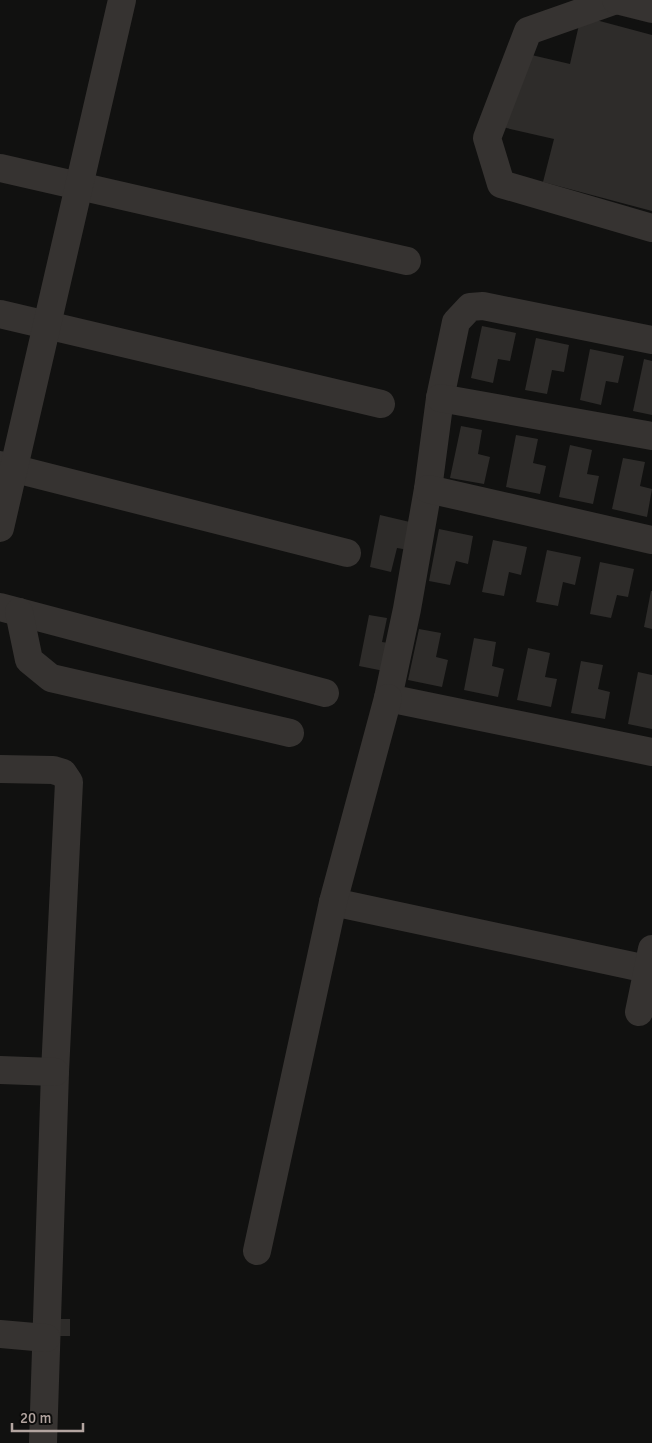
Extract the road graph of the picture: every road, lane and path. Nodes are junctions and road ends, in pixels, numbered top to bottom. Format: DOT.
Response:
graph roads {
  1 [pos="122,0"];
  2 [pos="616,0"];
  3 [pos="652,10"];
  4 [pos="0,168"];
  5 [pos="79,187"];
  6 [pos="652,228"];
  7 [pos="407,261"];
  8 [pos="0,314"];
  9 [pos="47,325"];
  10 [pos="652,340"];
  11 [pos="440,398"];
  12 [pos="381,404"];
  13 [pos="652,436"];
  14 [pos="7,466"];
  15 [pos="428,489"];
  16 [pos="0,528"];
  17 [pos="652,540"];
  18 [pos="347,554"];
  19 [pos="10,610"];
  20 [pos="325,693"];
  21 [pos="388,698"];
  22 [pos="290,733"];
  23 [pos="652,752"];
  24 [pos="0,769"];
  25 [pos="333,902"];
  26 [pos="651,963"];
  27 [pos="639,1012"];
  28 [pos="0,1070"];
  29 [pos="54,1072"];
  30 [pos="257,1251"];
  31 [pos="0,1334"];
  32 [pos="46,1338"];
  33 [pos="43,1443"];
  1 -- 5 [label="street"];
  2 -- 3 [label="street"];
  2 -- 6 [label="street"];
  4 -- 5 [label="street"];
  5 -- 7 [label="street"];
  5 -- 9 [label="street"];
  8 -- 9 [label="street"];
  9 -- 12 [label="street"];
  9 -- 14 [label="street"];
  10 -- 11 [label="street"];
  11 -- 13 [label="street"];
  11 -- 15 [label="street"];
  14 -- 16 [label="street"];
  14 -- 18 [label="street"];
  15 -- 17 [label="street"];
  15 -- 21 [label="street"];
  19 -- 20 [label="street"];
  19 -- 22 [label="street"];
  21 -- 23 [label="street"];
  21 -- 25 [label="street"];
  24 -- 29 [label="street"];
  25 -- 26 [label="street"];
  25 -- 30 [label="street"];
  26 -- 27 [label="street"];
  28 -- 29 [label="street"];
  29 -- 32 [label="street"];
  31 -- 32 [label="street"];
  32 -- 33 [label="street"];
}
